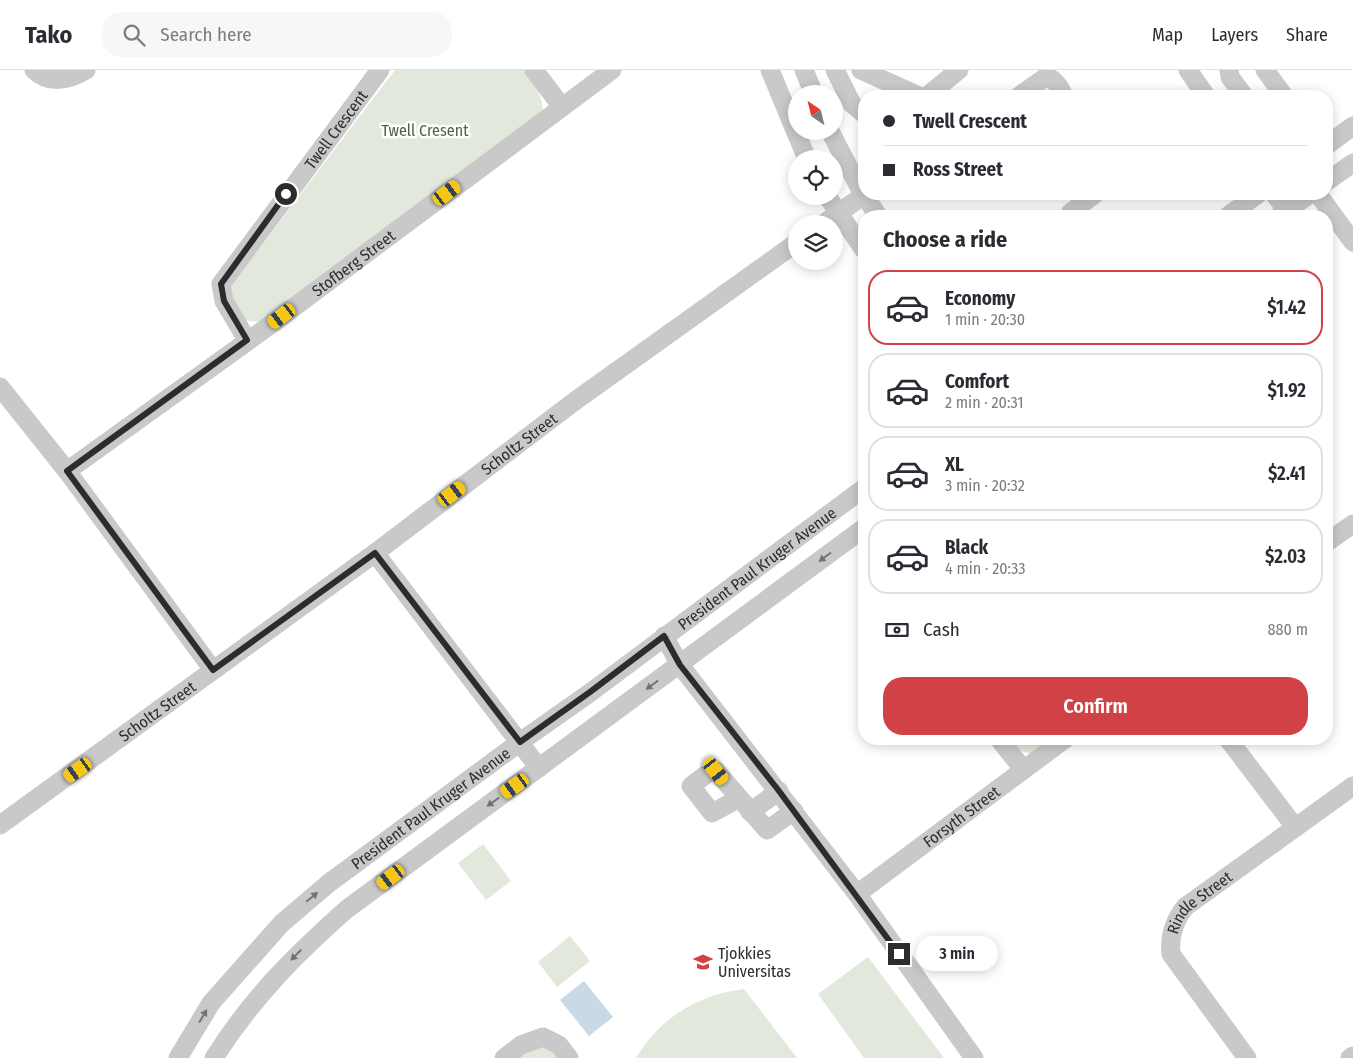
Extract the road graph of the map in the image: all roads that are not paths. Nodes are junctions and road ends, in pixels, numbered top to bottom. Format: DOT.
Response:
graph roads {
  1 [pos="34,70"];
  2 [pos="86,70"];
  3 [pos="380,70"];
  4 [pos="534,70"];
  5 [pos="612,70"];
  6 [pos="770,70"];
  7 [pos="804,70"];
  8 [pos="835,70"];
  9 [pos="861,70"];
  10 [pos="959,70"];
  11 [pos="1188,70"];
  12 [pos="1229,70"];
  13 [pos="1265,70"];
  14 [pos="810,85"];
  15 [pos="906,90"];
  16 [pos="935,90"];
  17 [pos="1028,90"];
  18 [pos="1061,90"];
  19 [pos="1202,90"];
  20 [pos="1239,90"];
  21 [pos="1280,90"];
  22 [pos="562,107"];
  23 [pos="858,109"];
  24 [pos="1353,126"];
  25 [pos="835,140"];
  26 [pos="1333,141"];
  27 [pos="803,150"];
  28 [pos="1353,162"];
  29 [pos="1333,177"];
  30 [pos="858,181"];
  31 [pos="858,192"];
  32 [pos="1087,200"];
  33 [pos="1250,200"];
  34 [pos="1301,200"];
  35 [pos="1074,210"];
  36 [pos="1236,210"];
  37 [pos="1287,210"];
  38 [pos="833,215"];
  39 [pos="1333,215"];
  40 [pos="843,230"];
  41 [pos="1353,242"];
  42 [pos="858,244"];
  43 [pos="788,249"];
  44 [pos="247,340"];
  45 [pos="0,387"];
  46 [pos="67,471"];
  47 [pos="858,492"];
  48 [pos="1353,524"];
  49 [pos="858,532"];
  50 [pos="1333,538"];
  51 [pos="375,553"];
  52 [pos="664,636"];
  53 [pos="680,665"];
  54 [pos="213,670"];
  55 [pos="520,742"];
  56 [pos="1005,745"];
  57 [pos="1057,745"];
  58 [pos="1233,745"];
  59 [pos="539,768"];
  60 [pos="1023,769"];
  61 [pos="1353,786"];
  62 [pos="779,791"];
  63 [pos="794,811"];
  64 [pos="0,825"];
  65 [pos="1295,827"];
  66 [pos="856,894"];
  67 [pos="230,981"];
  68 [pos="255,1001"];
  69 [pos="1353,1056"];
  70 [pos="178,1058"];
  71 [pos="214,1058"];
  72 [pos="504,1058"];
  73 [pos="569,1058"];
  74 [pos="974,1058"];
  75 [pos="1246,1058"];
  76 [pos="1350,1058"];
  1 -- 2 [label="street"];
  3 -- 44 [label="street, Twell Crescent"];
  4 -- 22 [label="street"];
  5 -- 22 [label="street, Stofberg Street"];
  6 -- 27 [label="street"];
  7 -- 14 [label="street"];
  8 -- 23 [label="street"];
  9 -- 15 [label="street"];
  10 -- 16 [label="street"];
  11 -- 19 [label="street"];
  12 -- 20 [label="street"];
  13 -- 21 [label="street"];
  17 -- 18 [label="street"];
  22 -- 44 [label="street, Stofberg Street"];
  24 -- 26 [label="street"];
  25 -- 30 [label="street"];
  28 -- 29 [label="street"];
  31 -- 38 [label="street"];
  32 -- 35 [label="street"];
  33 -- 36 [label="street"];
  34 -- 37 [label="street"];
  39 -- 41 [label="street"];
  40 -- 42 [label="street"];
  43 -- 51 [label="street, Scholtz Street"];
  44 -- 46 [label="street, Stofberg Street"];
  45 -- 46 [label="street"];
  46 -- 54 [label="street"];
  47 -- 52 [label="street, President Paul Kruger Avenue"];
  48 -- 50 [label="street"];
  49 -- 53 [label="street, President Paul Kruger Avenue, one-way"];
  51 -- 54 [label="street, Scholtz Street"];
  51 -- 55 [label="street"];
  52 -- 53 [label="street"];
  52 -- 55 [label="street, President Paul Kruger Avenue"];
  53 -- 59 [label="street, President Paul Kruger Avenue, one-way"];
  53 -- 62 [label="street"];
  54 -- 64 [label="street, Scholtz Street"];
  55 -- 59 [label="street"];
  67 -- 55 [label="street, President Paul Kruger Avenue, one-way"];
  56 -- 60 [label="street"];
  57 -- 60 [label="street, Forsyth Street"];
  58 -- 65 [label="street"];
  59 -- 68 [label="street, President Paul Kruger Avenue, one-way"];
  60 -- 66 [label="street, Forsyth Street"];
  61 -- 65 [label="street, Rindle Street"];
  62 -- 63 [label="street"];
  62 -- 63 [label="street"];
  63 -- 66 [label="street"];
  65 -- 75 [label="street, Rindle Street"];
  66 -- 74 [label="street"];
  67 -- 68 [label="street"];
  70 -- 67 [label="street, President Paul Kruger Avenue, one-way"];
  68 -- 71 [label="street, President Paul Kruger Avenue"];
  69 -- 76 [label="street"];
  72 -- 73 [label="street"];
}
